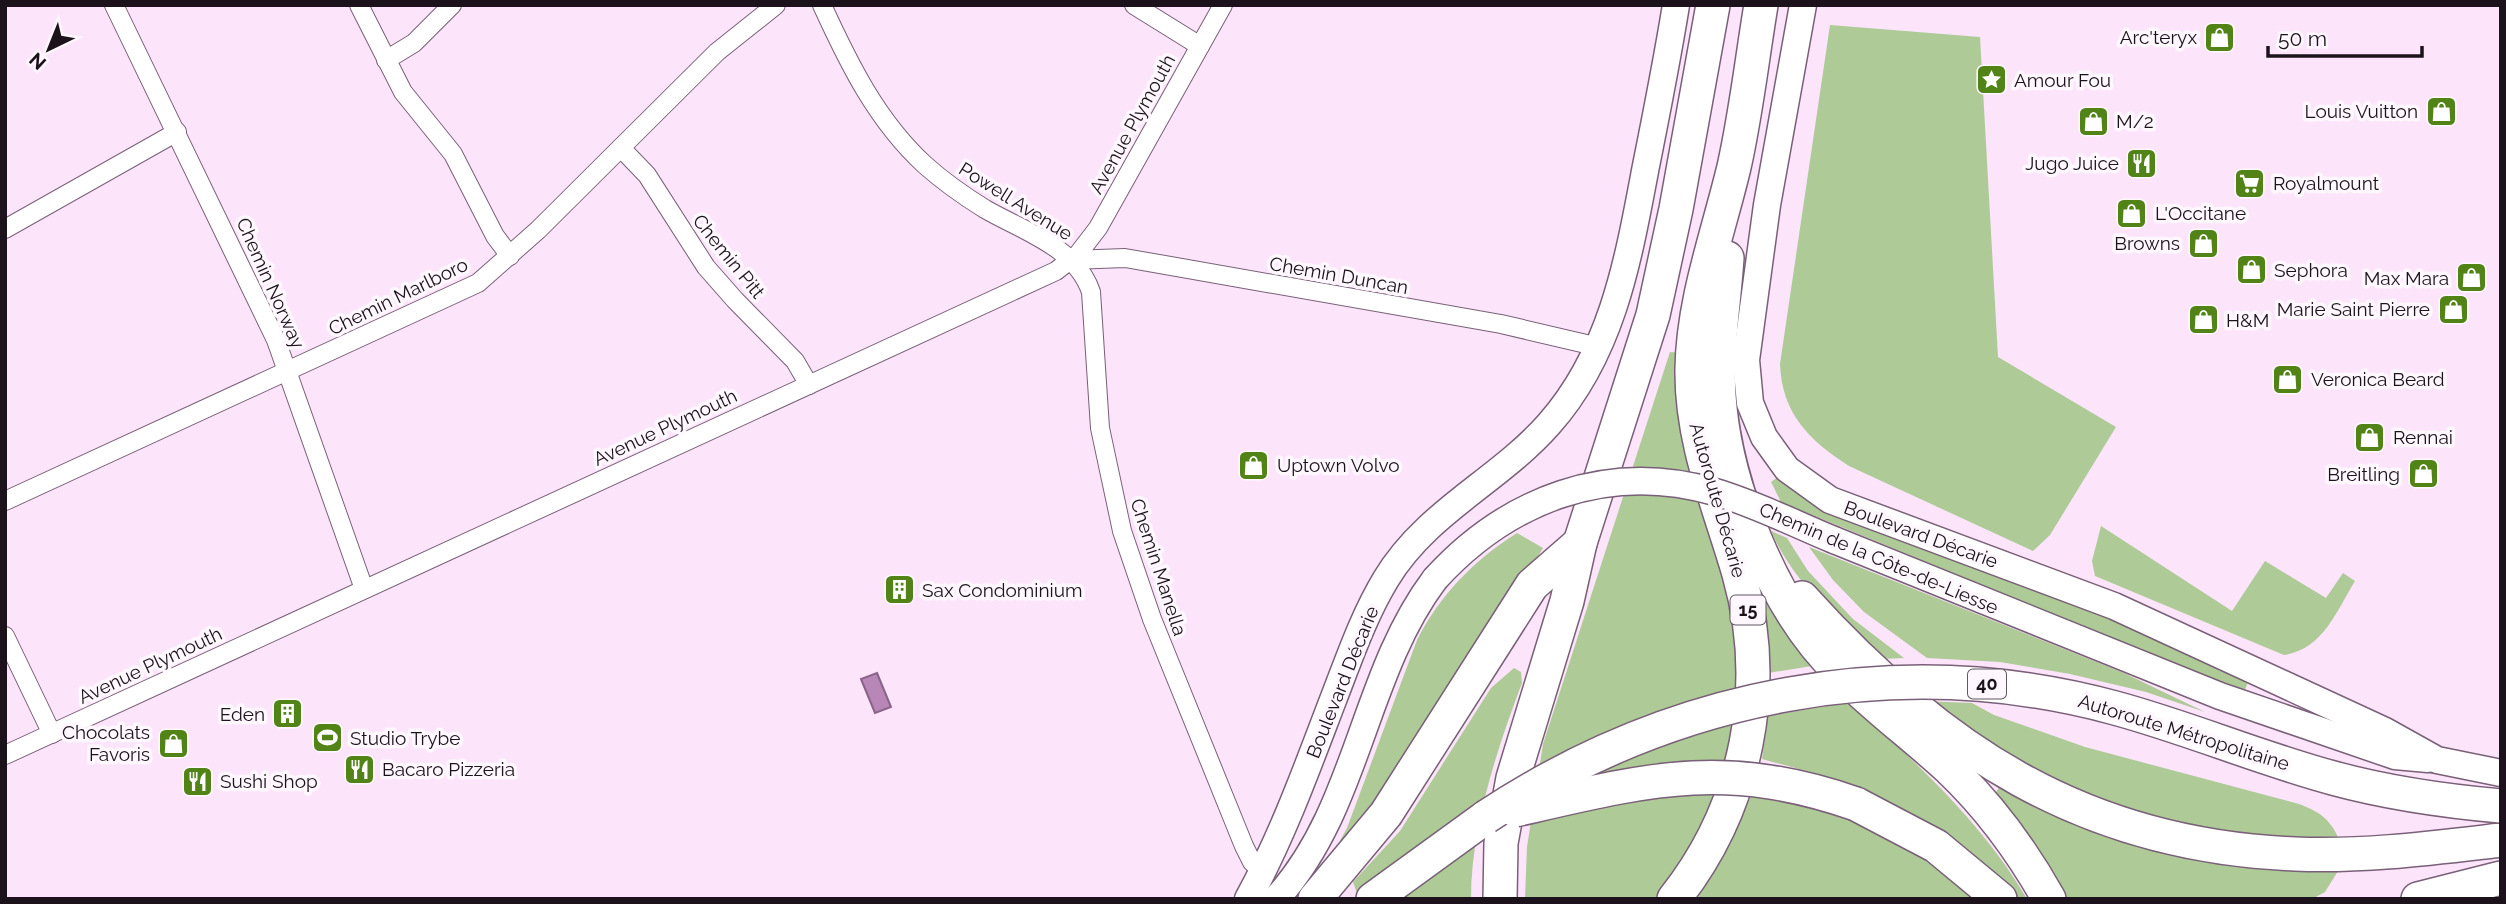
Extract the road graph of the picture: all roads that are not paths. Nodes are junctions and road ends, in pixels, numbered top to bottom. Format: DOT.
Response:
graph roads {
  1 [pos="114,5"];
  2 [pos="359,5"];
  3 [pos="452,5"];
  4 [pos="776,5"];
  5 [pos="822,5"];
  6 [pos="1134,5"];
  7 [pos="1223,5"];
  8 [pos="1676,5"];
  9 [pos="1713,5"];
  10 [pos="1761,5"];
  11 [pos="1803,5"];
  12 [pos="1200,46"];
  13 [pos="386,60"];
  14 [pos="177,132"];
  15 [pos="621,148"];
  16 [pos="1734,165"];
  17 [pos="5,229"];
  18 [pos="510,256"];
  19 [pos="1071,260"];
  20 [pos="1599,346"];
  21 [pos="287,372"];
  22 [pos="809,385"];
  23 [pos="5,502"];
  24 [pos="1580,543"];
  25 [pos="1762,551"];
  26 [pos="364,589"];
  27 [pos="5,636"];
  28 [pos="52,734"];
  29 [pos="5,755"];
  30 [pos="2437,760"];
  31 [pos="2501,773"];
  32 [pos="2501,806"];
  33 [pos="1486,817"];
  34 [pos="2501,840"];
  35 [pos="1264,872"];
  36 [pos="2501,878"];
  37 [pos="1248,899"];
  38 [pos="1276,899"];
  39 [pos="1315,899"];
  40 [pos="1373,899"];
  41 [pos="1500,899"];
  42 [pos="1674,899"];
  43 [pos="2000,899"];
  44 [pos="2049,899"];
  45 [pos="2418,899"];
  1 -- 14 [label="street, Chemin Norway"];
  2 -- 13 [label="street"];
  3 -- 13 [label="street"];
  4 -- 15 [label="street, Chemin Marlboro"];
  5 -- 19 [label="street, Powell Avenue"];
  6 -- 12 [label="street"];
  7 -- 12 [label="street, Avenue Plymouth"];
  8 -- 20 [label="main road, Boulevard Décarie"];
  9 -- 24 [label="highway"];
  10 -- 16 [label="highway, Autoroute Décarie / 15"];
  11 -- 30 [label="main road, Boulevard Décarie"];
  12 -- 19 [label="street, Avenue Plymouth"];
  13 -- 18 [label="street"];
  14 -- 17 [label="street"];
  14 -- 21 [label="street, Chemin Norway"];
  15 -- 18 [label="street, Chemin Marlboro"];
  15 -- 22 [label="street, Chemin Pitt"];
  16 -- 25 [label="highway"];
  16 -- 42 [label="highway, Autoroute Décarie / 15"];
  18 -- 21 [label="street, Chemin Marlboro"];
  19 -- 20 [label="street, Chemin Duncan"];
  19 -- 22 [label="street, Avenue Plymouth"];
  19 -- 35 [label="street, Chemin Manella"];
  20 -- 35 [label="main road, Boulevard Décarie"];
  21 -- 23 [label="street, Chemin Marlboro"];
  21 -- 26 [label="street, Chemin Norway"];
  22 -- 26 [label="street, Avenue Plymouth"];
  24 -- 39 [label="highway"];
  24 -- 41 [label="highway"];
  25 -- 34 [label="highway"];
  25 -- 44 [label="highway"];
  26 -- 28 [label="street, Avenue Plymouth"];
  27 -- 28 [label="street"];
  28 -- 29 [label="street, Avenue Plymouth"];
  30 -- 31 [label="main road, Boulevard Décarie"];
  30 -- 38 [label="main road, Chemin de la Côte-de-Liesse, bridge"];
  32 -- 33 [label="highway, Autoroute Métropolitaine / 40, bridge"];
  33 -- 40 [label="highway, Autoroute Métropolitaine / 40"];
  33 -- 43 [label="highway, bridge"];
  35 -- 37 [label="main road, Boulevard Décarie"];
  36 -- 45 [label="highway"];
}
